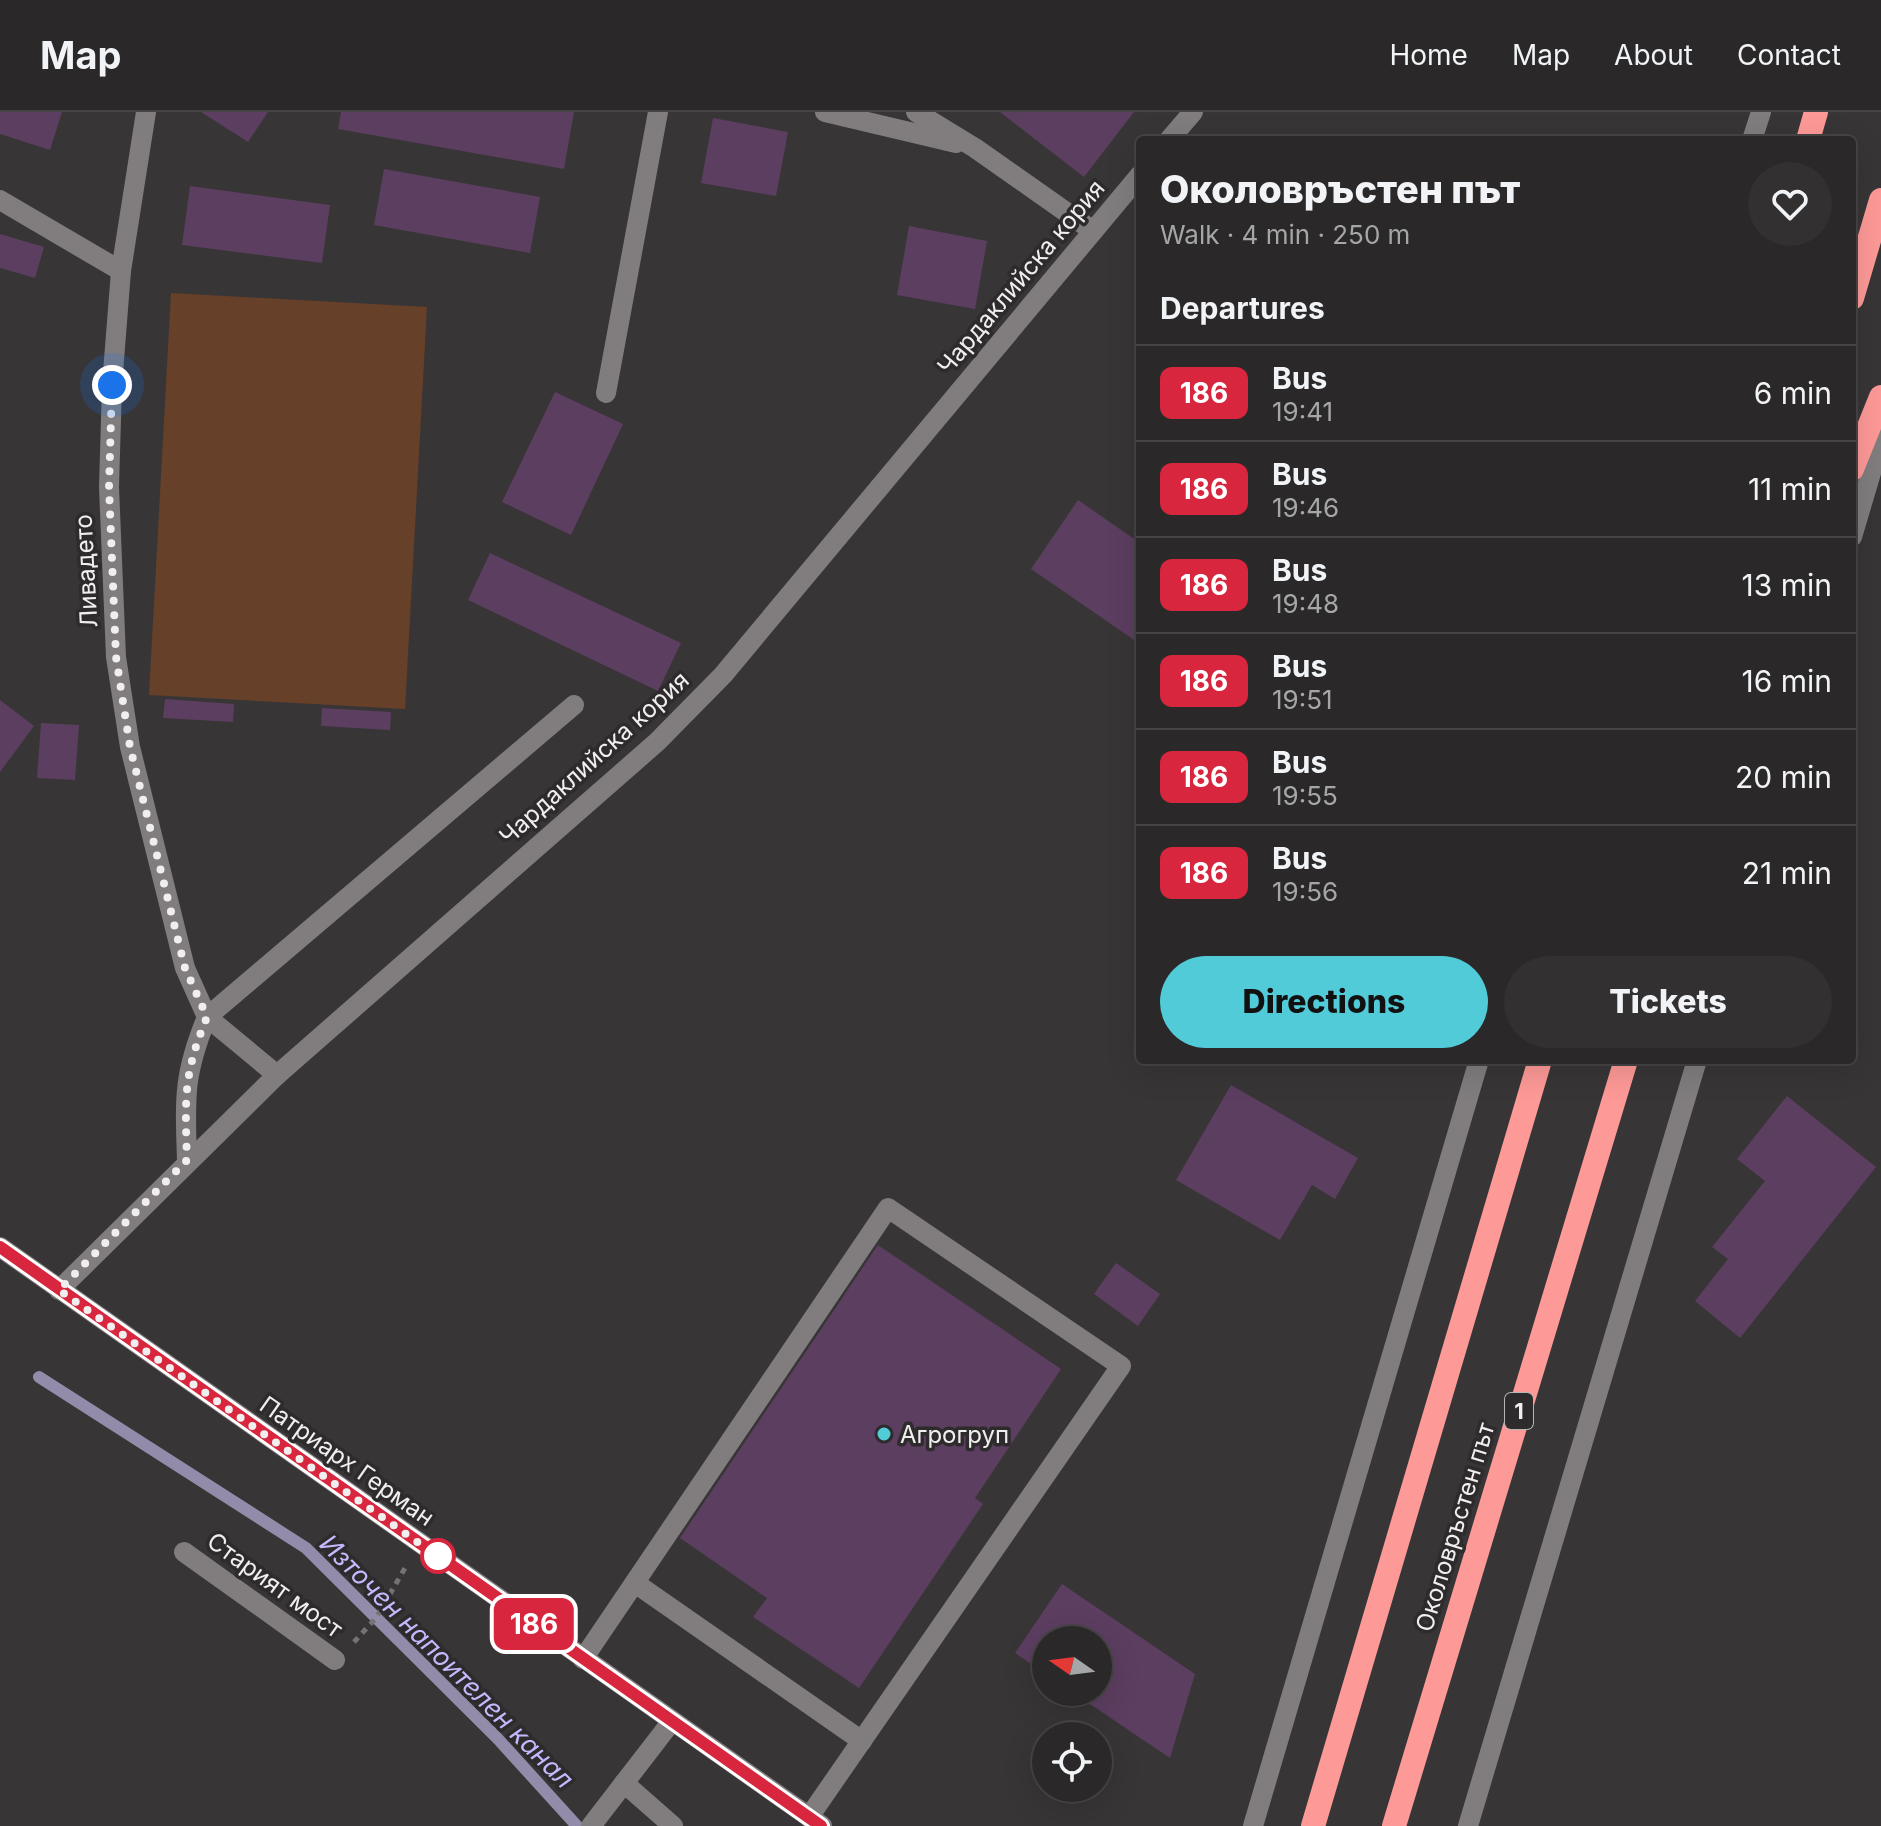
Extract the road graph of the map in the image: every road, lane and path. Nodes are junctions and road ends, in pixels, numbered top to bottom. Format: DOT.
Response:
graph roads {
  1 [pos="146,112"];
  2 [pos="658,112"];
  3 [pos="825,112"];
  4 [pos="916,112"];
  5 [pos="1193,112"];
  6 [pos="1761,112"];
  7 [pos="1816,112"];
  8 [pos="1172,136"];
  9 [pos="1753,136"];
  10 [pos="1809,136"];
  11 [pos="975,148"];
  12 [pos="1136,180"];
  13 [pos="0,200"];
  14 [pos="1881,200"];
  15 [pos="1093,231"];
  16 [pos="121,271"];
  17 [pos="1856,284"];
  18 [pos="606,393"];
  19 [pos="1881,397"];
  20 [pos="1881,439"];
  21 [pos="1856,459"];
  22 [pos="1856,523"];
  23 [pos="574,705"];
  24 [pos="207,1017"];
  25 [pos="1478,1064"];
  26 [pos="1539,1064"];
  27 [pos="1625,1064"];
  28 [pos="1696,1064"];
  29 [pos="277,1075"];
  30 [pos="187,1160"];
  31 [pos="0,1247"];
  32 [pos="59,1290"];
  33 [pos="184,1552"];
  34 [pos="635,1583"];
  35 [pos="390,1595"];
  36 [pos="365,1632"];
  37 [pos="583,1659"];
  38 [pos="335,1660"];
  39 [pos="672,1721"];
  40 [pos="862,1741"];
  41 [pos="624,1783"];
  42 [pos="595,1821"];
  43 [pos="816,1822"];
  44 [pos="673,1826"];
  45 [pos="1253,1826"];
  46 [pos="1313,1826"];
  47 [pos="1394,1826"];
  48 [pos="1468,1826"];
  1 -- 16 [label="street, Ливадето"];
  2 -- 18 [label="street"];
  3 -- 11 [label="street"];
  4 -- 11 [label="street"];
  5 -- 8 [label="street"];
  6 -- 9 [label="street"];
  7 -- 10 [label="highway"];
  11 -- 15 [label="street"];
  12 -- 15 [label="street, Чардаклийска кория"];
  13 -- 16 [label="street"];
  14 -- 17 [label="highway"];
  15 -- 29 [label="street, Чардаклийска кория"];
  16 -- 24 [label="street, Ливадето"];
  19 -- 21 [label="highway"];
  20 -- 22 [label="street"];
  23 -- 24 [label="street"];
  24 -- 29 [label="street, Ливадето"];
  24 -- 30 [label="street"];
  25 -- 45 [label="street"];
  26 -- 46 [label="highway, Околовръстен път"];
  27 -- 47 [label="highway, Околовръстен път / 1"];
  28 -- 48 [label="street"];
  29 -- 30 [label="street, Чардаклийска кория"];
  30 -- 32 [label="street, Чардаклийска кория"];
  31 -- 32 [label="street, Патриарх Герман"];
  32 -- 37 [label="street, Патриарх Герман"];
  33 -- 38 [label="street, Старият мост"];
  34 -- 37 [label="street"];
  34 -- 40 [label="street"];
  34 -- 40 [label="street"];
  35 -- 36 [label="path"];
  37 -- 39 [label="street, Патриарх Герман"];
  39 -- 41 [label="street"];
  39 -- 43 [label="street, Патриарх Герман"];
  40 -- 43 [label="street"];
  41 -- 42 [label="street"];
  41 -- 44 [label="street"];
}
